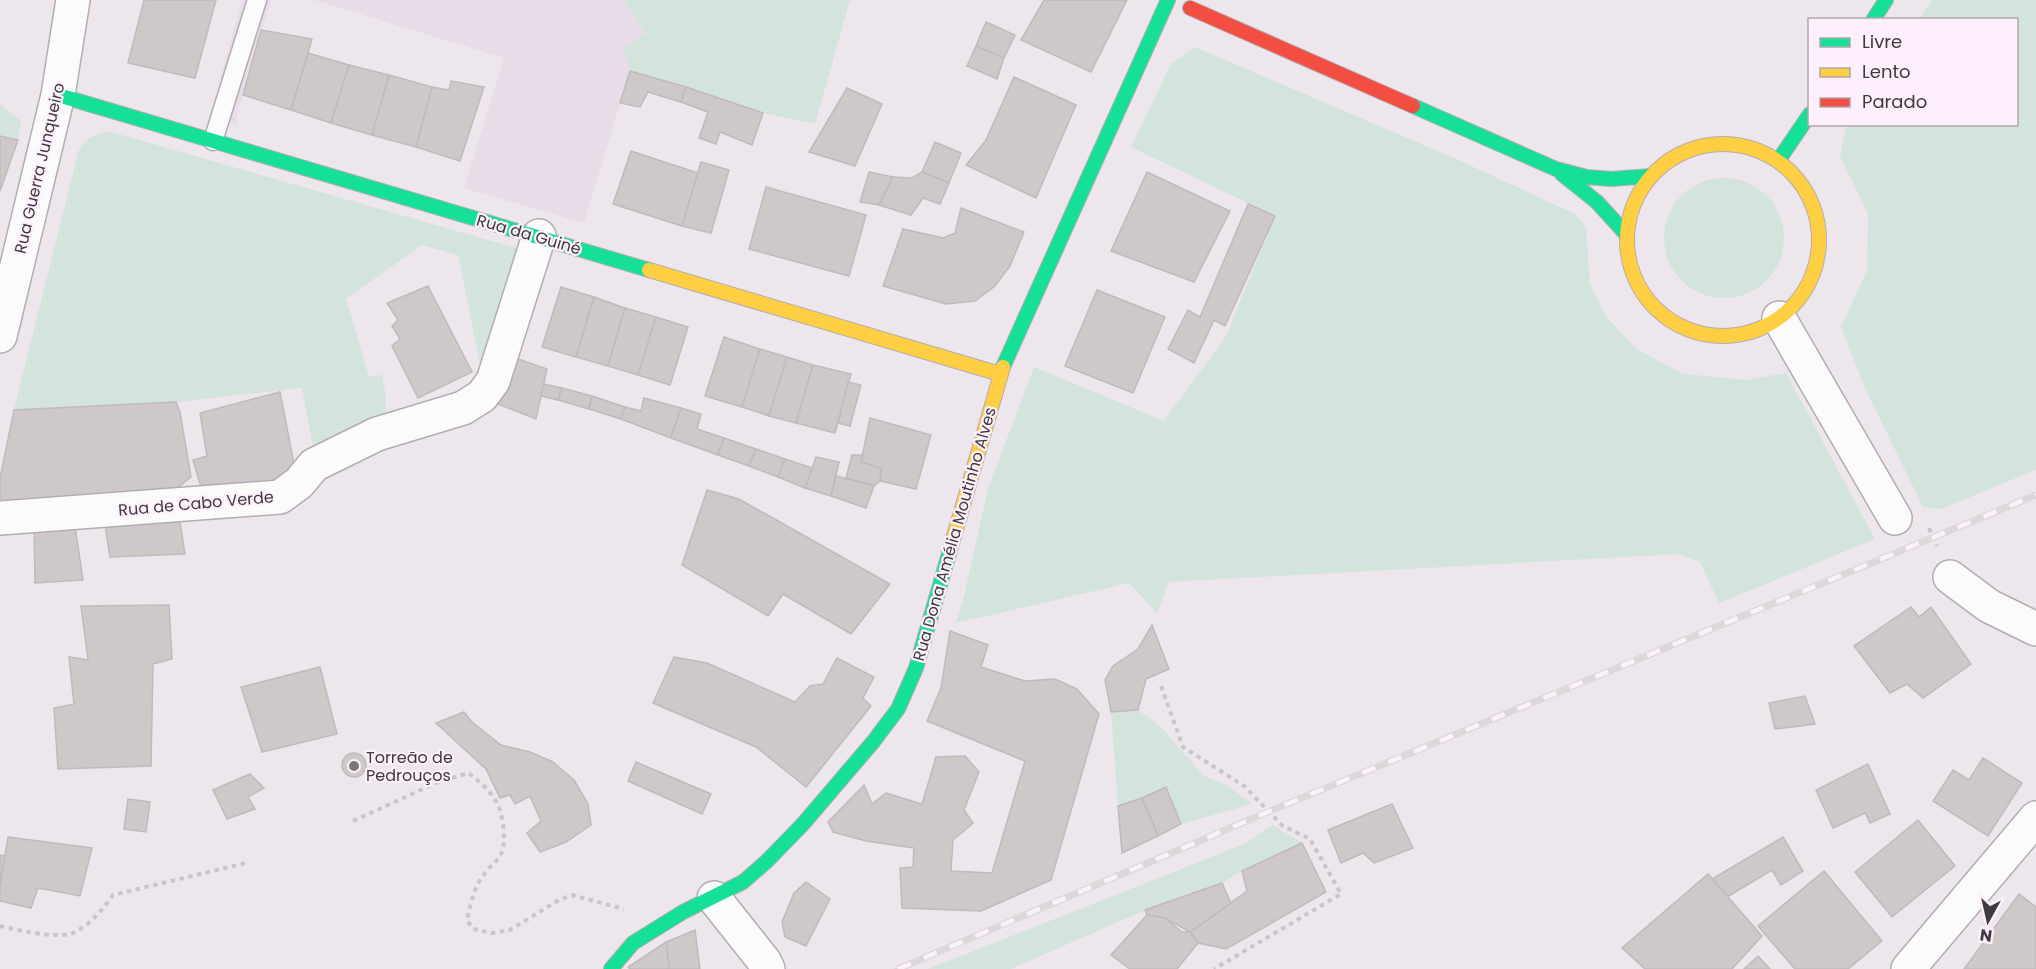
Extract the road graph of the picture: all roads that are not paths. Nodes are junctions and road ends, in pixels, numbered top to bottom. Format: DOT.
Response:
graph roads {
  1 [pos="73,0"];
  2 [pos="257,0"];
  3 [pos="1886,0"];
  4 [pos="1177,2"];
  5 [pos="1874,18"];
  6 [pos="58,95"];
  7 [pos="1808,115"];
  8 [pos="213,141"];
  9 [pos="1778,160"];
  10 [pos="1556,169"];
  11 [pos="1651,176"];
  12 [pos="1627,235"];
  13 [pos="539,236"];
  14 [pos="8,266"];
  15 [pos="1779,318"];
  16 [pos="0,336"];
  17 [pos="1000,374"];
  18 [pos="0,518"];
  19 [pos="1894,518"];
  20 [pos="1950,577"];
  21 [pos="2036,629"];
  22 [pos="2036,818"];
  23 [pos="714,897"];
  24 [pos="611,969"];
  25 [pos="768,969"];
  26 [pos="1908,969"];
  1 -- 6 [label="street, Rua Guerra Junqueiro"];
  2 -- 8 [label="lane"];
  3 -- 5 [label="street"];
  4 -- 10 [label="street"];
  4 -- 17 [label="street, Rua Dona Amélia Moutinho Alves"];
  6 -- 8 [label="street, Rua da Guiné"];
  6 -- 14 [label="street, Rua Guerra Junqueiro"];
  7 -- 9 [label="street"];
  8 -- 13 [label="street, Rua da Guiné"];
  9 -- 11 [label="street"];
  9 -- 15 [label="street"];
  10 -- 11 [label="street"];
  10 -- 12 [label="street"];
  11 -- 12 [label="street"];
  12 -- 15 [label="street"];
  13 -- 17 [label="street, Rua da Guiné"];
  13 -- 18 [label="street, Rua de Cabo Verde"];
  14 -- 16 [label="street, Rua Guerra Junqueiro"];
  15 -- 19 [label="street"];
  17 -- 23 [label="street, Rua Dona Amélia Moutinho Alves"];
  20 -- 21 [label="street"];
  22 -- 26 [label="street"];
  23 -- 24 [label="street, Rua Dona Amélia Moutinho Alves"];
  23 -- 25 [label="street"];
}
